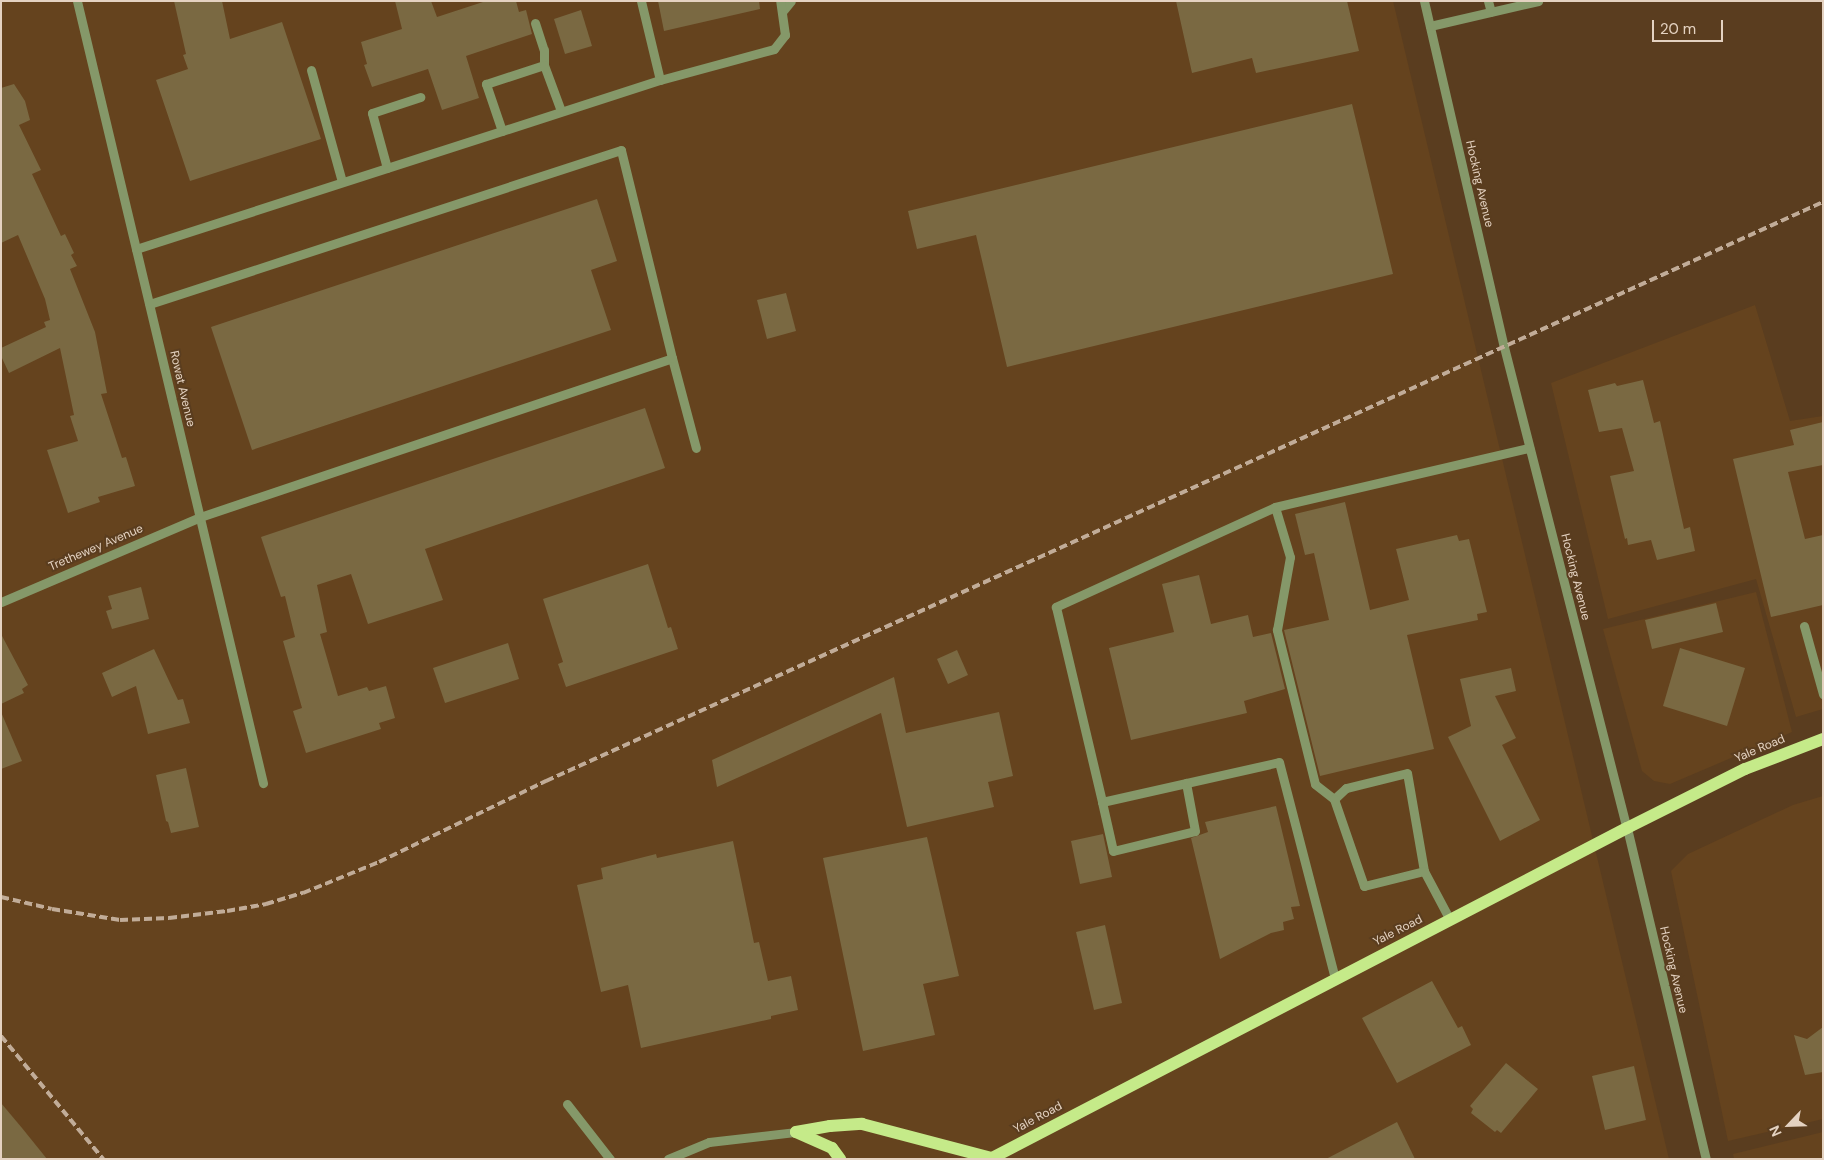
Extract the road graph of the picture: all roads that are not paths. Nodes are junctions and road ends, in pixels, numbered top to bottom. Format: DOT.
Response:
graph roads {
  1 [pos="77,1"];
  2 [pos="641,1"];
  3 [pos="780,1"];
  4 [pos="791,1"];
  5 [pos="1424,1"];
  6 [pos="1488,1"];
  7 [pos="1538,1"];
  8 [pos="782,12"];
  9 [pos="1491,12"];
  10 [pos="535,23"];
  11 [pos="1430,26"];
  12 [pos="544,65"];
  13 [pos="311,70"];
  14 [pos="660,80"];
  15 [pos="420,97"];
  16 [pos="561,112"];
  17 [pos="502,131"];
  18 [pos="387,168"];
  19 [pos="342,182"];
  20 [pos="136,249"];
  21 [pos="149,304"];
  22 [pos="672,358"];
  23 [pos="696,448"];
  24 [pos="1529,448"];
  25 [pos="1275,507"];
  26 [pos="200,517"];
  27 [pos="1,602"];
  28 [pos="1804,626"];
  29 [pos="1823,694"];
  30 [pos="1823,739"];
  31 [pos="263,783"];
  32 [pos="1186,783"];
  33 [pos="1334,799"];
  34 [pos="1102,802"];
  35 [pos="1627,828"];
  36 [pos="1424,872"];
  37 [pos="1450,920"];
  38 [pos="1336,979"];
  39 [pos="567,1104"];
  40 [pos="796,1132"];
  41 [pos="991,1158"];
  42 [pos="610,1159"];
  43 [pos="668,1159"];
  44 [pos="840,1159"];
  45 [pos="1706,1159"];
  1 -- 20 [label="street, Rowat Avenue"];
  2 -- 14 [label="street"];
  3 -- 8 [label="street"];
  4 -- 8 [label="street"];
  5 -- 11 [label="street, Hocking Avenue"];
  6 -- 9 [label="street"];
  7 -- 9 [label="street"];
  8 -- 14 [label="street"];
  9 -- 11 [label="street"];
  10 -- 12 [label="street"];
  11 -- 24 [label="street, Hocking Avenue"];
  12 -- 16 [label="street"];
  12 -- 17 [label="street"];
  13 -- 19 [label="street"];
  14 -- 16 [label="street"];
  15 -- 18 [label="street"];
  16 -- 17 [label="street"];
  17 -- 18 [label="street"];
  18 -- 19 [label="street"];
  19 -- 20 [label="street"];
  20 -- 21 [label="street, Rowat Avenue"];
  21 -- 22 [label="street"];
  21 -- 26 [label="street, Rowat Avenue"];
  22 -- 23 [label="street"];
  22 -- 26 [label="street, Trethewey Avenue"];
  24 -- 25 [label="street"];
  24 -- 35 [label="street, Hocking Avenue"];
  25 -- 33 [label="street"];
  25 -- 34 [label="street"];
  26 -- 27 [label="street, Trethewey Avenue"];
  26 -- 31 [label="street, Rowat Avenue"];
  28 -- 29 [label="street"];
  30 -- 35 [label="main road, Yale Road"];
  32 -- 34 [label="street"];
  32 -- 34 [label="street"];
  32 -- 38 [label="street"];
  33 -- 36 [label="street"];
  33 -- 36 [label="street"];
  35 -- 37 [label="main road, Yale Road"];
  35 -- 45 [label="street, Hocking Avenue"];
  36 -- 37 [label="street"];
  37 -- 38 [label="main road, Yale Road"];
  38 -- 41 [label="main road, Yale Road"];
  39 -- 42 [label="street"];
  40 -- 41 [label="main road"];
  40 -- 43 [label="street"];
  40 -- 44 [label="main road"];
}
